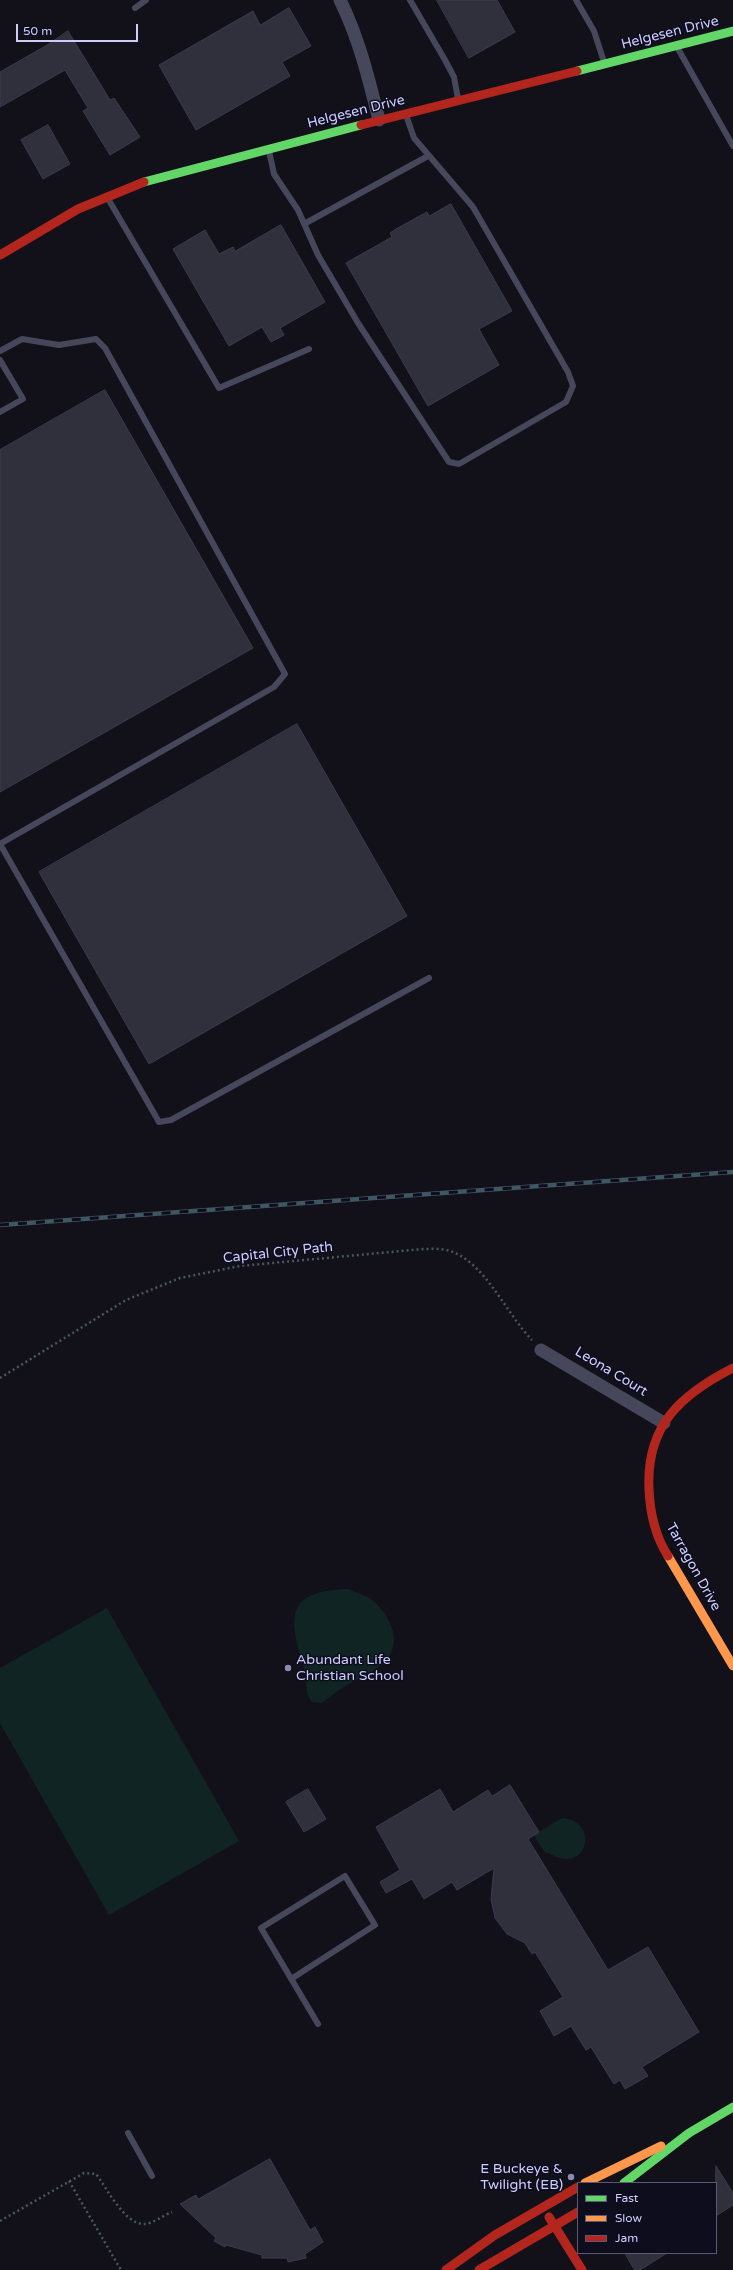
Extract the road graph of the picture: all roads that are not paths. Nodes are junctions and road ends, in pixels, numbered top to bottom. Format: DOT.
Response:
graph roads {
  1 [pos="146,0"];
  2 [pos="340,0"];
  3 [pos="410,0"];
  4 [pos="576,0"];
  5 [pos="135,8"];
  6 [pos="733,31"];
  7 [pos="676,46"];
  8 [pos="605,64"];
  9 [pos="458,100"];
  10 [pos="406,114"];
  11 [pos="380,120"];
  12 [pos="733,146"];
  13 [pos="268,149"];
  14 [pos="428,156"];
  15 [pos="106,196"];
  16 [pos="304,224"];
  17 [pos="0,255"];
  18 [pos="309,350"];
  19 [pos="0,351"];
  20 [pos="0,360"];
  21 [pos="0,412"];
  22 [pos="429,978"];
  23 [pos="541,1350"];
  24 [pos="733,1368"];
  25 [pos="664,1423"];
  26 [pos="733,1666"];
  27 [pos="292,1980"];
  28 [pos="318,2024"];
  29 [pos="733,2107"];
  30 [pos="128,2132"];
  31 [pos="689,2134"];
  32 [pos="152,2176"];
  33 [pos="587,2182"];
  34 [pos="625,2182"];
  35 [pos="577,2187"];
  36 [pos="543,2206"];
  37 [pos="577,2213"];
  38 [pos="555,2226"];
  39 [pos="446,2270"];
  40 [pos="479,2270"];
  41 [pos="582,2270"];
  1 -- 5 [label="lane"];
  2 -- 11 [label="street"];
  3 -- 9 [label="lane"];
  4 -- 8 [label="lane"];
  6 -- 7 [label="street, Helgesen Drive"];
  7 -- 8 [label="street, Helgesen Drive"];
  7 -- 12 [label="lane"];
  8 -- 9 [label="street, Helgesen Drive"];
  9 -- 10 [label="street, Helgesen Drive"];
  10 -- 11 [label="street, Helgesen Drive"];
  10 -- 14 [label="lane"];
  11 -- 13 [label="street, Helgesen Drive"];
  13 -- 15 [label="street, Helgesen Drive"];
  13 -- 16 [label="lane"];
  14 -- 16 [label="lane"];
  14 -- 16 [label="lane"];
  15 -- 17 [label="street, Helgesen Drive"];
  15 -- 18 [label="lane"];
  19 -- 22 [label="lane"];
  20 -- 21 [label="lane"];
  23 -- 25 [label="street, Leona Court"];
  24 -- 25 [label="street, Tarragon Drive"];
  25 -- 26 [label="street, Tarragon Drive"];
  27 -- 27 [label="lane"];
  27 -- 28 [label="lane"];
  29 -- 31 [label="street"];
  30 -- 32 [label="lane"];
  31 -- 33 [label="street"];
  31 -- 34 [label="street"];
  35 -- 36 [label="street"];
  36 -- 38 [label="street"];
  36 -- 39 [label="street"];
  37 -- 38 [label="street"];
  38 -- 40 [label="street"];
  38 -- 41 [label="street"];
}
